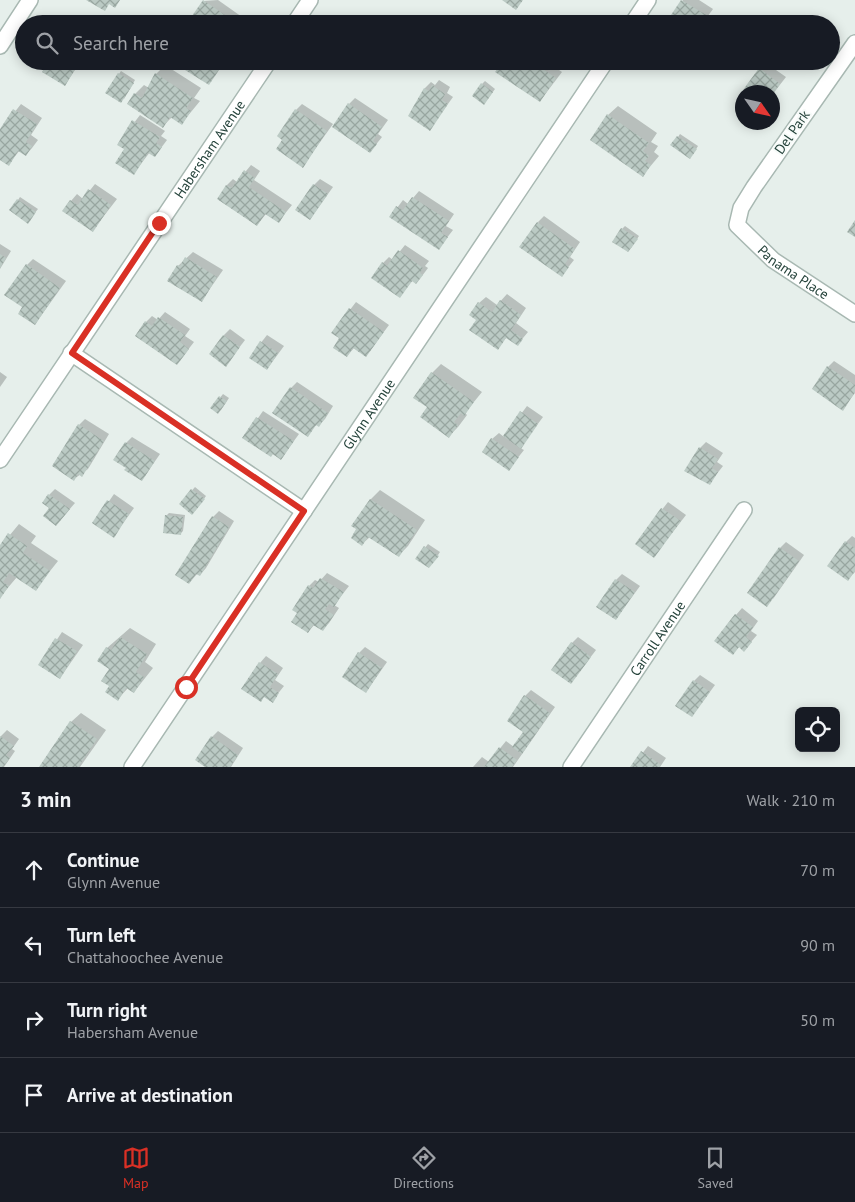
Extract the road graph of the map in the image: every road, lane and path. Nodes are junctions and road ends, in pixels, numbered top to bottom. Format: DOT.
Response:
graph roads {
  1 [pos="30,0"];
  2 [pos="310,0"];
  3 [pos="648,0"];
  4 [pos="20,15"];
  5 [pos="300,15"];
  6 [pos="638,15"];
  7 [pos="15,23"];
  8 [pos="855,43"];
  9 [pos="0,46"];
  10 [pos="840,65"];
  11 [pos="263,70"];
  12 [pos="600,70"];
  13 [pos="836,70"];
  14 [pos="737,225"];
  15 [pos="855,314"];
  16 [pos="72,353"];
  17 [pos="0,460"];
  18 [pos="744,510"];
  19 [pos="304,511"];
  20 [pos="132,767"];
  21 [pos="570,767"];
  1 -- 4 [label="street"];
  2 -- 5 [label="street"];
  3 -- 6 [label="street"];
  7 -- 9 [label="street"];
  8 -- 10 [label="street, Del Park"];
  11 -- 16 [label="street, Habersham Avenue"];
  12 -- 19 [label="street, Glynn Avenue"];
  13 -- 14 [label="street, Del Park"];
  14 -- 15 [label="street, Panama Place"];
  16 -- 17 [label="street, Habersham Avenue"];
  16 -- 19 [label="street"];
  18 -- 21 [label="street, Carroll Avenue"];
  19 -- 20 [label="street, Glynn Avenue"];
}
